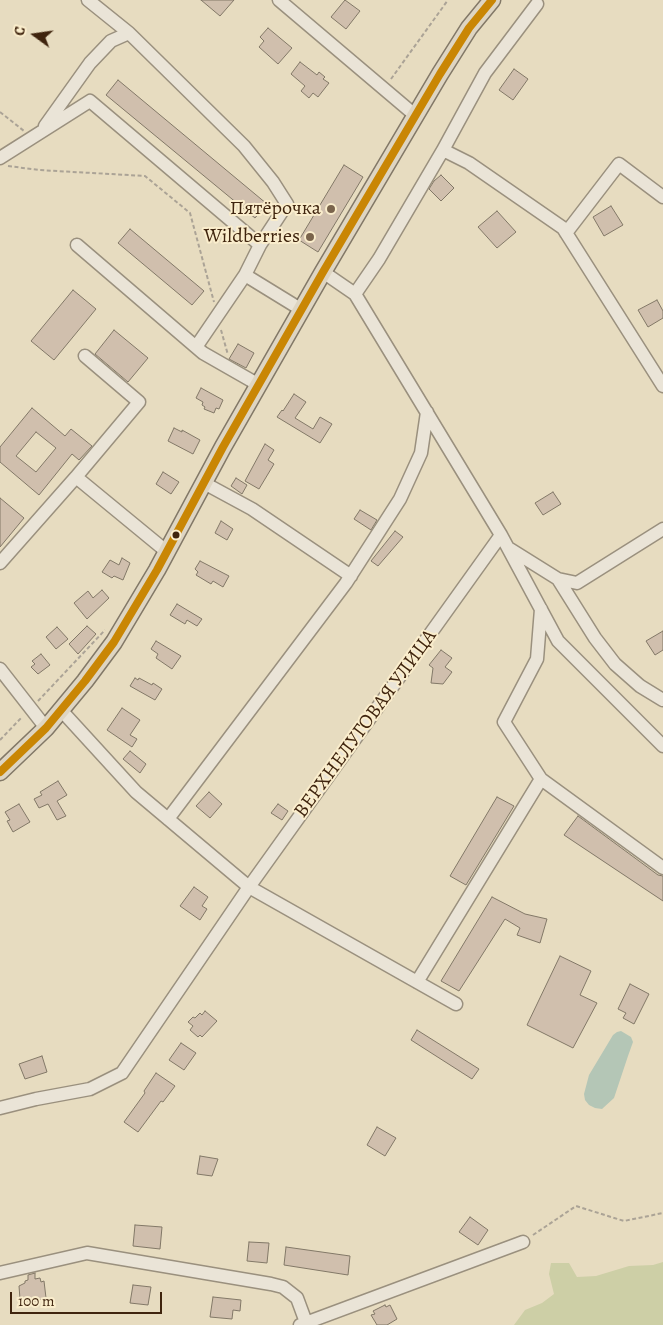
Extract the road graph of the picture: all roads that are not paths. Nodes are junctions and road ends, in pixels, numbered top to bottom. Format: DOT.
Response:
graph roads {
  1 [pos="88,0"];
  2 [pos="278,0"];
  3 [pos="492,0"];
  4 [pos="537,4"];
  5 [pos="129,32"];
  6 [pos="416,116"];
  7 [pos="37,134"];
  8 [pos="443,150"];
  9 [pos="0,158"];
  10 [pos="663,197"];
  11 [pos="566,233"];
  12 [pos="77,245"];
  13 [pos="260,245"];
  14 [pos="323,272"];
  15 [pos="245,275"];
  16 [pos="355,294"];
  17 [pos="302,310"];
  18 [pos="196,346"];
  19 [pos="85,356"];
  20 [pos="259,385"];
  21 [pos="663,386"];
  22 [pos="427,412"];
  23 [pos="76,477"];
  24 [pos="204,483"];
  25 [pos="663,528"];
  26 [pos="501,535"];
  27 [pos="508,547"];
  28 [pos="166,551"];
  29 [pos="0,563"];
  30 [pos="351,576"];
  31 [pos="558,579"];
  32 [pos="541,608"];
  33 [pos="0,669"];
  34 [pos="663,700"];
  35 [pos="61,710"];
  36 [pos="46,728"];
  37 [pos="663,746"];
  38 [pos="0,772"];
  39 [pos="541,779"];
  40 [pos="168,819"];
  41 [pos="663,868"];
  42 [pos="249,887"];
  43 [pos="416,982"];
  44 [pos="456,1004"];
  45 [pos="0,1108"];
  46 [pos="523,1242"];
  47 [pos="0,1273"];
  48 [pos="304,1324"];
  1 -- 5 [label="street"];
  2 -- 6 [label="street"];
  3 -- 6 [label="main road"];
  4 -- 8 [label="street"];
  5 -- 7 [label="street"];
  5 -- 13 [label="street"];
  6 -- 14 [label="main road"];
  7 -- 9 [label="street"];
  7 -- 13 [label="street"];
  8 -- 11 [label="street"];
  8 -- 16 [label="street"];
  10 -- 11 [label="street"];
  11 -- 21 [label="street"];
  12 -- 18 [label="street"];
  13 -- 15 [label="street"];
  14 -- 16 [label="street"];
  14 -- 17 [label="main road"];
  15 -- 17 [label="street"];
  15 -- 18 [label="street"];
  16 -- 22 [label="street"];
  17 -- 20 [label="main road"];
  18 -- 20 [label="street"];
  19 -- 23 [label="street"];
  20 -- 24 [label="main road"];
  22 -- 26 [label="street"];
  22 -- 30 [label="street"];
  23 -- 28 [label="street"];
  23 -- 29 [label="street"];
  24 -- 28 [label="main road"];
  24 -- 30 [label="street"];
  25 -- 31 [label="street"];
  26 -- 27 [label="street"];
  26 -- 42 [label="street, ВЕРХНЕЛУГОВАЯ УЛИЦА"];
  27 -- 31 [label="street"];
  27 -- 32 [label="street"];
  28 -- 35 [label="main road"];
  30 -- 40 [label="street"];
  31 -- 34 [label="street"];
  32 -- 37 [label="street"];
  32 -- 39 [label="street"];
  33 -- 36 [label="street"];
  35 -- 36 [label="main road"];
  35 -- 40 [label="street"];
  36 -- 38 [label="main road"];
  39 -- 41 [label="street"];
  39 -- 43 [label="street"];
  40 -- 42 [label="street"];
  42 -- 43 [label="street"];
  42 -- 45 [label="street, ВЕРХНЕЛУГОВАЯ УЛИЦА"];
  43 -- 44 [label="street"];
  46 -- 48 [label="street"];
  47 -- 48 [label="street"];
}
